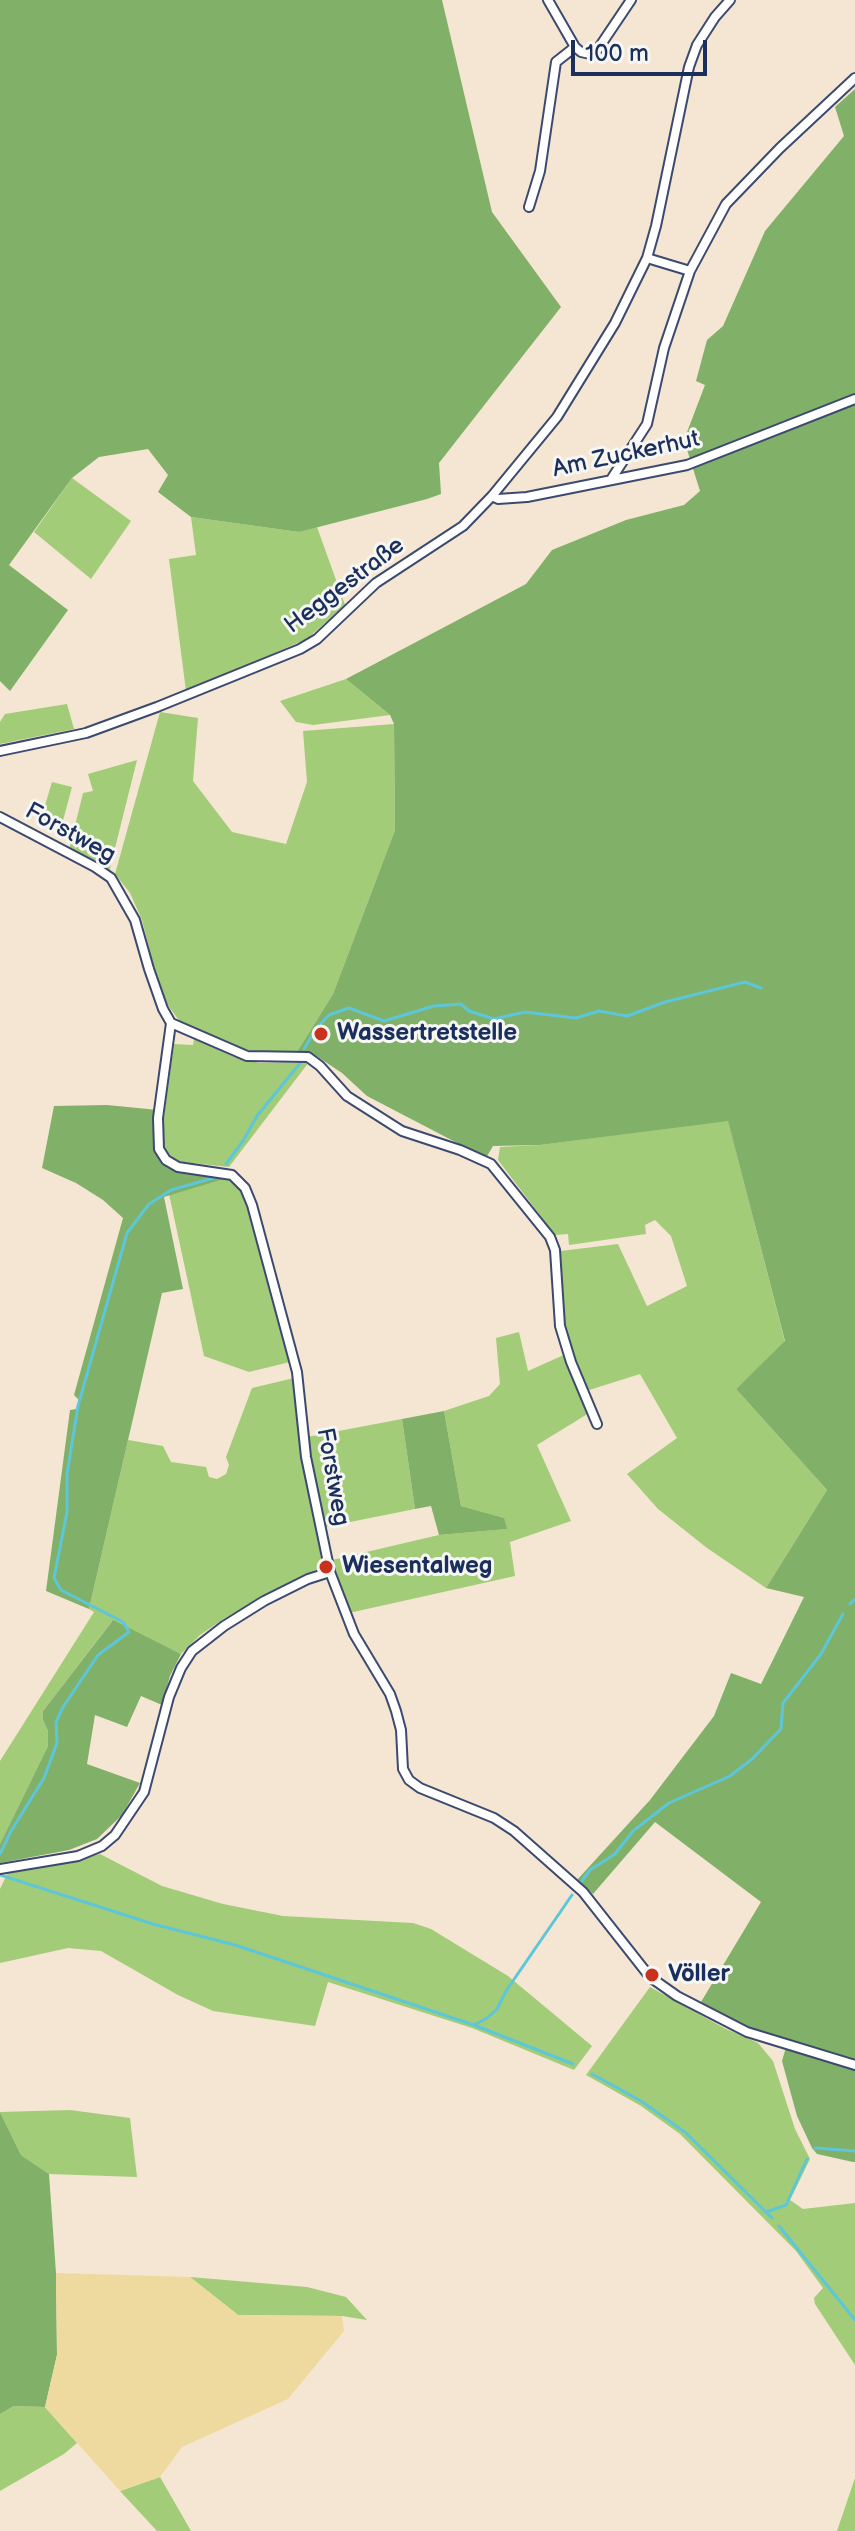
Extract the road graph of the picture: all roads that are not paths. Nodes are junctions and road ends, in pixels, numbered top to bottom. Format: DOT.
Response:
graph roads {
  1 [pos="548,0"];
  2 [pos="631,0"];
  3 [pos="730,0"];
  4 [pos="575,47"];
  5 [pos="855,78"];
  6 [pos="529,207"];
  7 [pos="647,258"];
  8 [pos="690,271"];
  9 [pos="855,399"];
  10 [pos="612,478"];
  11 [pos="492,496"];
  12 [pos="0,751"];
  13 [pos="0,817"];
  14 [pos="171,1023"];
  15 [pos="597,1424"];
  16 [pos="330,1572"];
  17 [pos="1,1869"];
  18 [pos="855,2065"];
  1 -- 4 [label="street"];
  2 -- 4 [label="street"];
  3 -- 7 [label="street, Heggestraße"];
  4 -- 6 [label="street"];
  5 -- 8 [label="street"];
  7 -- 8 [label="street"];
  7 -- 11 [label="street, Heggestraße"];
  8 -- 10 [label="street"];
  9 -- 10 [label="street, Am Zuckerhut"];
  10 -- 11 [label="street, Am Zuckerhut"];
  11 -- 12 [label="street, Heggestraße"];
  13 -- 14 [label="street, Forstweg"];
  14 -- 15 [label="street"];
  14 -- 16 [label="street, Forstweg"];
  16 -- 17 [label="street"];
  16 -- 18 [label="street, Forstweg"];
}
